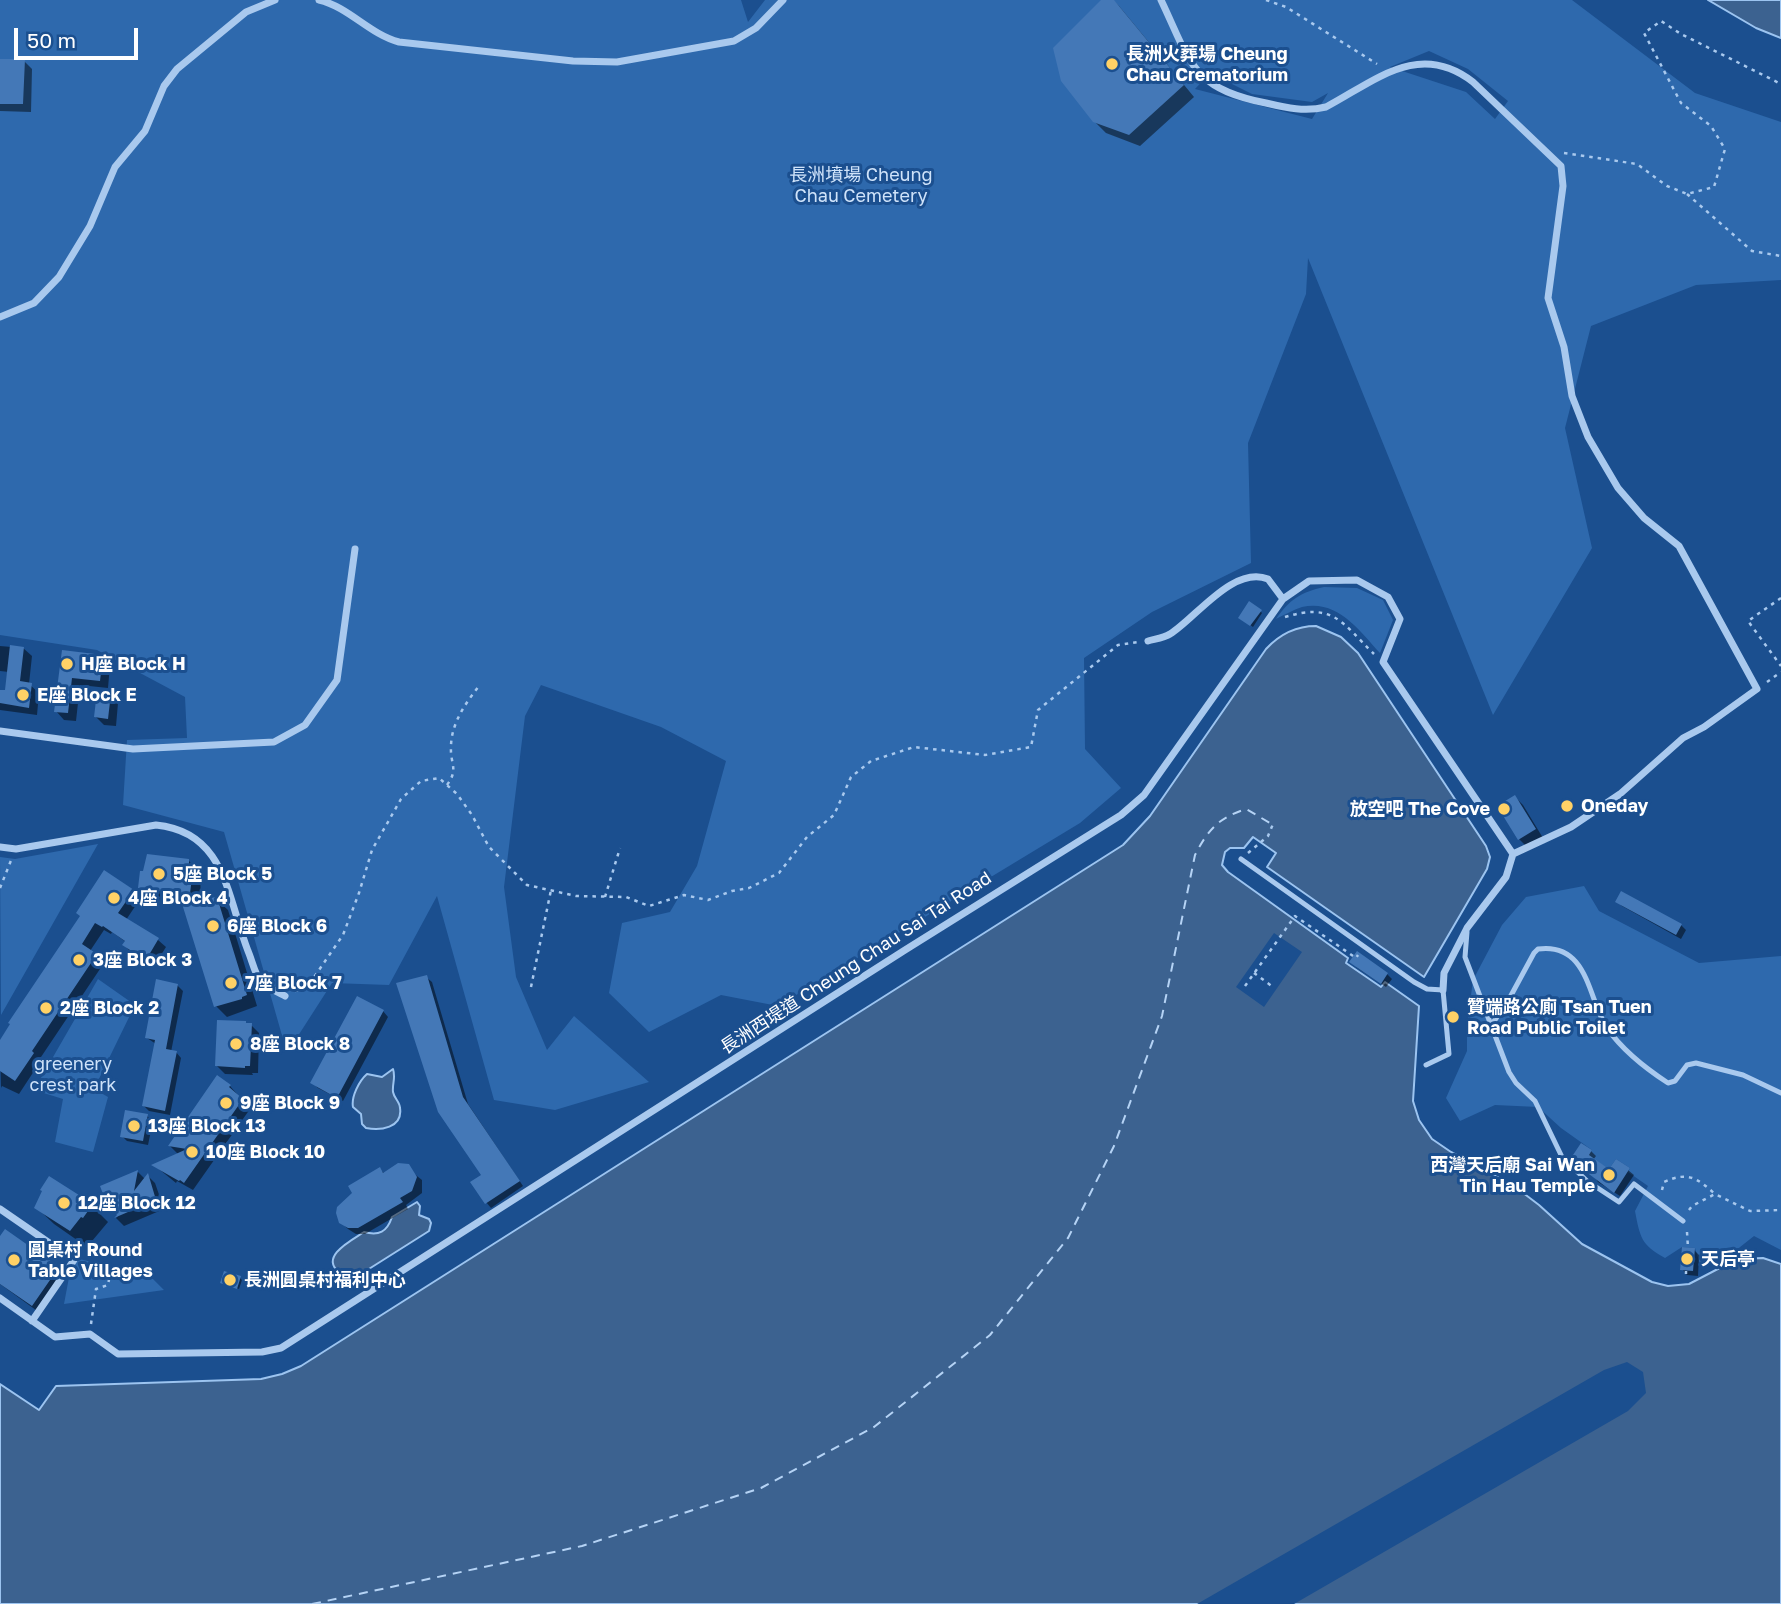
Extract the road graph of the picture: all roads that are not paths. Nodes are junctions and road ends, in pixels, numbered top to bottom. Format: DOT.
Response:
graph roads {
  1 [pos="275,0"];
  2 [pos="319,0"];
  3 [pos="783,0"];
  4 [pos="1161,0"];
  5 [pos="0,317"];
  6 [pos="355,550"];
  7 [pos="1283,599"];
  8 [pos="1149,640"];
  9 [pos="0,731"];
  10 [pos="0,847"];
  11 [pos="1513,853"];
  12 [pos="1241,859"];
  13 [pos="1467,928"];
  14 [pos="1443,990"];
  15 [pos="285,996"];
  16 [pos="1490,1027"];
  17 [pos="1426,1065"];
  18 [pos="1781,1094"];
  19 [pos="0,1209"];
  20 [pos="1682,1221"];
  21 [pos="0,1298"];
  22 [pos="32,1321"];
  1 -- 5 [label="street"];
  2 -- 3 [label="street"];
  4 -- 11 [label="street"];
  6 -- 9 [label="street"];
  7 -- 8 [label="street"];
  7 -- 11 [label="street, 長洲西堤道 Cheung Chau Sai Tai Road"];
  7 -- 22 [label="street, 長洲西堤道 Cheung Chau Sai Tai Road"];
  10 -- 15 [label="street"];
  11 -- 13 [label="street"];
  12 -- 14 [label="lane"];
  13 -- 14 [label="street"];
  13 -- 16 [label="lane"];
  14 -- 17 [label="lane"];
  16 -- 18 [label="lane"];
  16 -- 20 [label="lane"];
  19 -- 22 [label="street"];
  21 -- 22 [label="street"];
}
